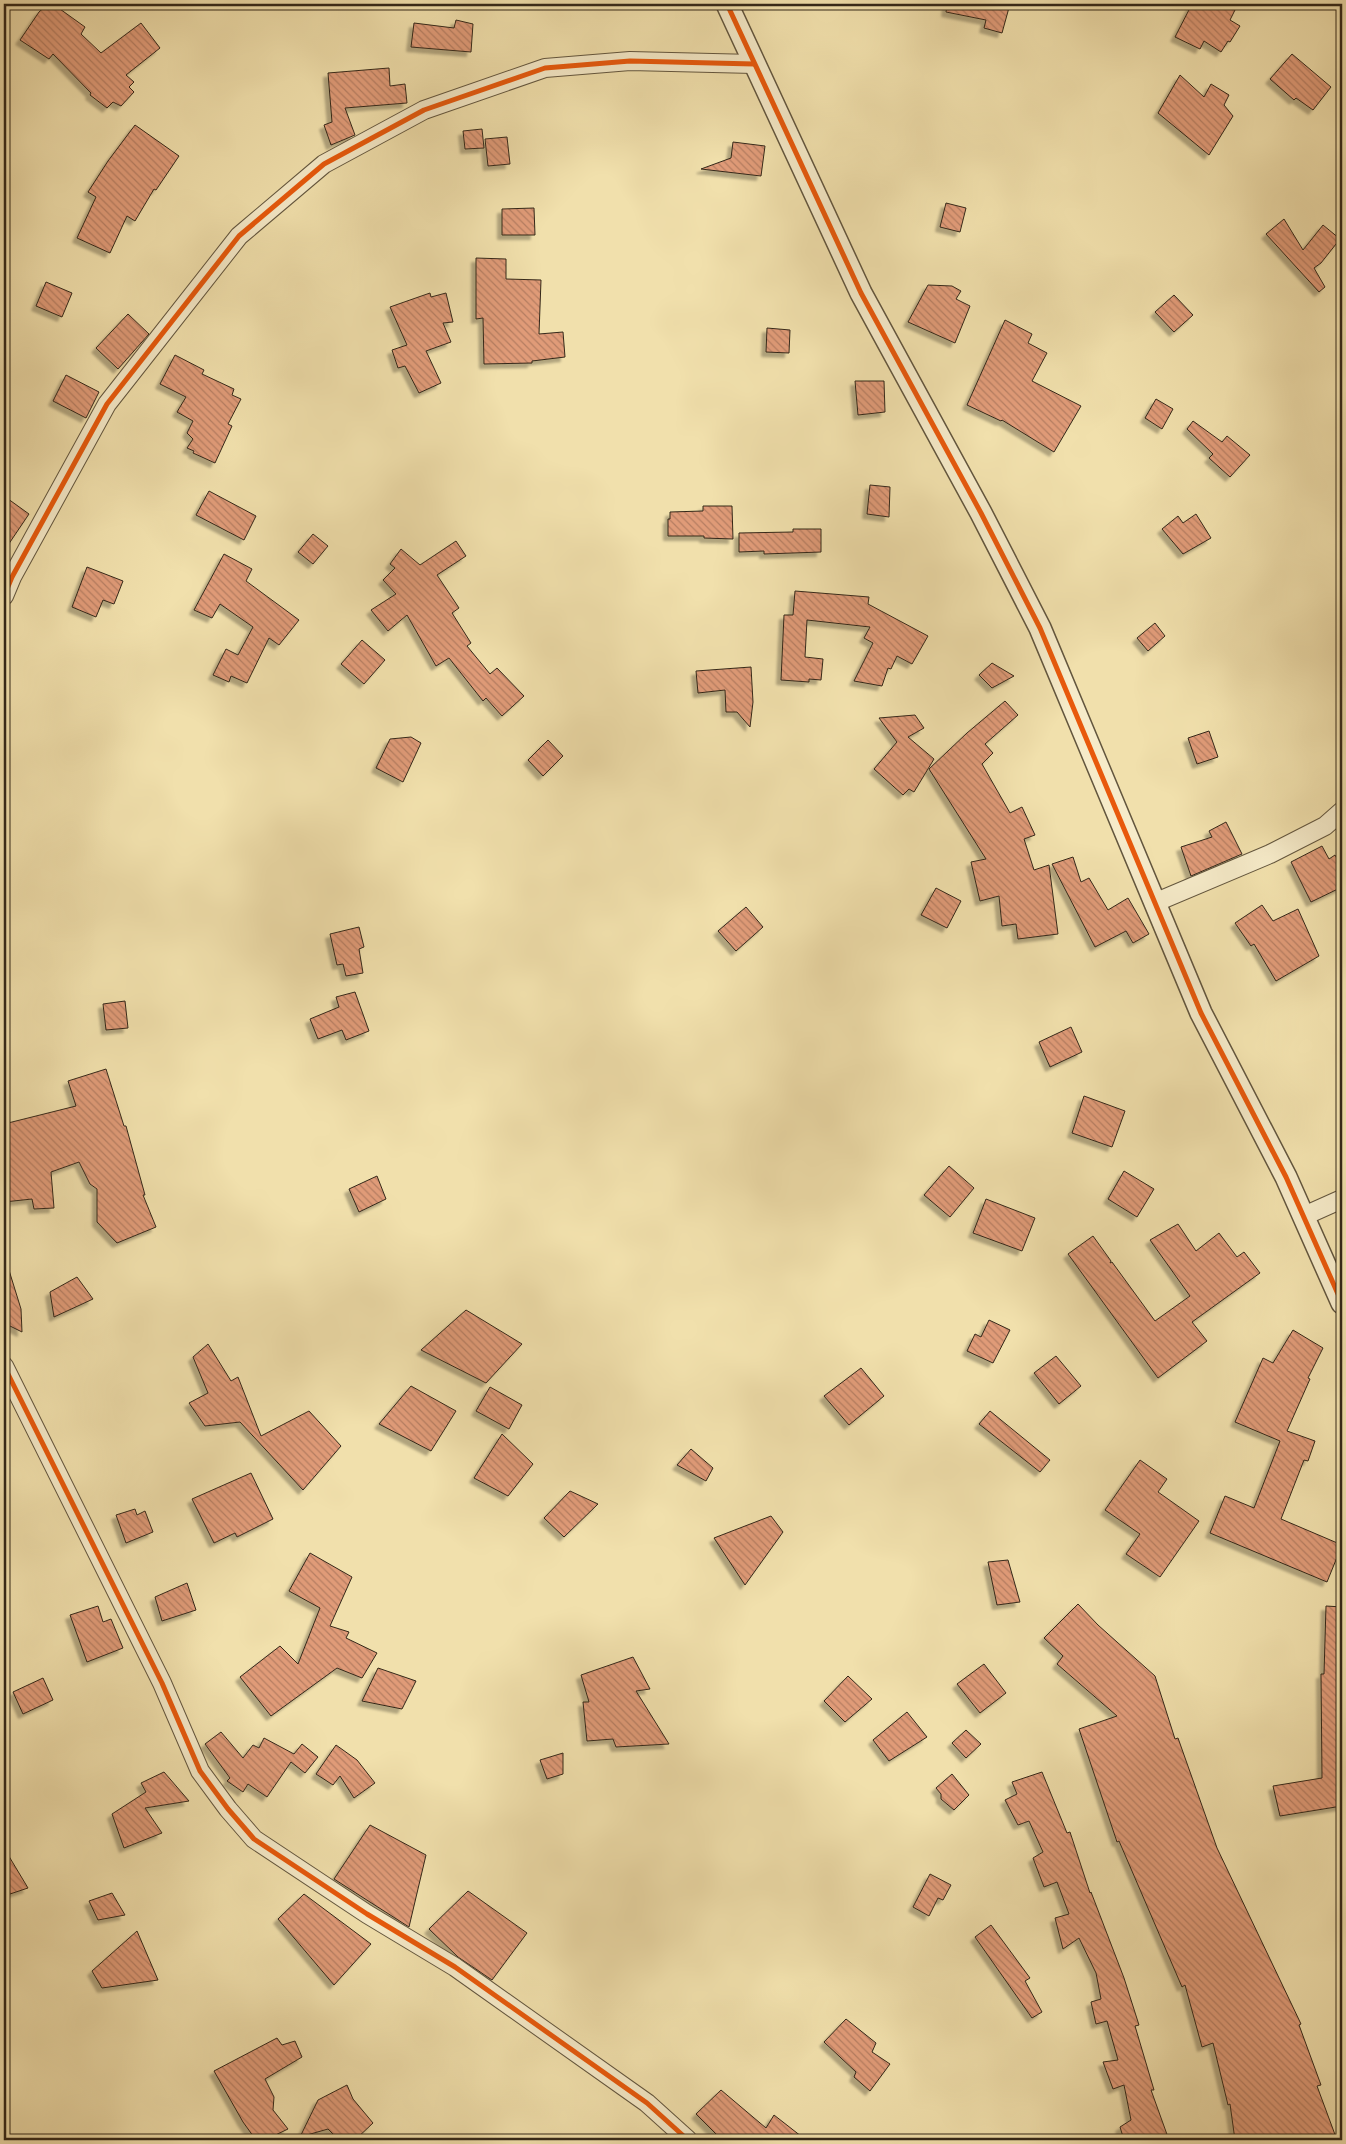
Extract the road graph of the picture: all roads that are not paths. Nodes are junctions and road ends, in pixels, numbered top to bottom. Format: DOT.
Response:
graph roads {
  1 [pos="727,4"];
  2 [pos="754,64"];
  3 [pos="4,596"];
  4 [pos="1342,811"];
  5 [pos="1154,903"];
  6 [pos="1342,1200"];
  7 [pos="1304,1216"];
  8 [pos="1342,1303"];
  9 [pos="4,1366"];
  10 [pos="688,2140"];
  1 -- 2 [label="street"];
  2 -- 3 [label="street"];
  2 -- 5 [label="street"];
  4 -- 5 [label="street"];
  5 -- 7 [label="street"];
  6 -- 7 [label="street"];
  7 -- 8 [label="street"];
  9 -- 10 [label="street"];
}
